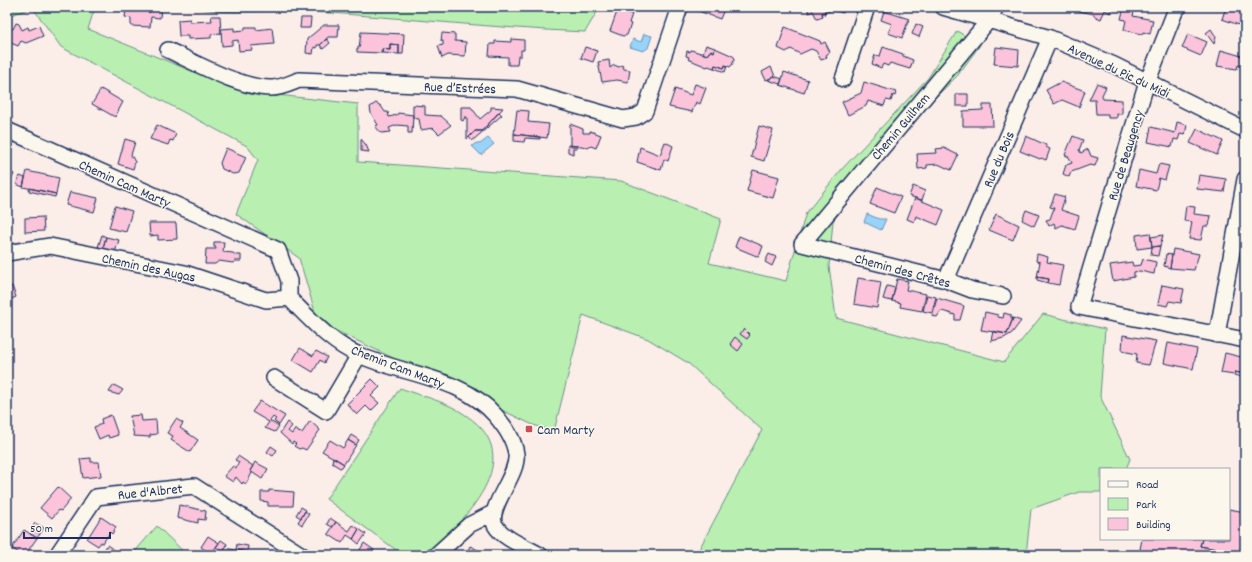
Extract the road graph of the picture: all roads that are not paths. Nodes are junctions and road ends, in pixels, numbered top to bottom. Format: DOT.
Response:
graph roads {
  1 [pos="680,7"];
  2 [pos="867,7"];
  3 [pos="944,7"];
  4 [pos="1179,7"];
  5 [pos="992,13"];
  6 [pos="1050,38"];
  7 [pos="168,50"];
  8 [pos="843,79"];
  9 [pos="1147,82"];
  10 [pos="7,130"];
  11 [pos="1245,130"];
  12 [pos="1245,179"];
  13 [pos="802,244"];
  14 [pos="7,253"];
  15 [pos="946,280"];
  16 [pos="1003,296"];
  17 [pos="289,298"];
  18 [pos="1217,335"];
  19 [pos="1245,340"];
  20 [pos="359,355"];
  21 [pos="274,378"];
  22 [pos="493,513"];
  23 [pos="57,555"];
  24 [pos="302,555"];
  25 [pos="436,555"];
  26 [pos="540,555"];
  1 -- 7 [label="street, Rue d’Estrées"];
  2 -- 8 [label="street"];
  3 -- 5 [label="street"];
  4 -- 9 [label="street, Rue de Beaugency"];
  5 -- 6 [label="street, Avenue du Pic du Midi"];
  5 -- 13 [label="street, Chemin Guilhem"];
  6 -- 9 [label="street, Avenue du Pic du Midi"];
  6 -- 15 [label="street, Rue du Bois"];
  9 -- 11 [label="street, Avenue du Pic du Midi"];
  9 -- 18 [label="street, Rue de Beaugency"];
  10 -- 17 [label="street, Chemin Cam Marty"];
  12 -- 18 [label="street"];
  13 -- 15 [label="street, Chemin des Crêtes"];
  14 -- 17 [label="street, Chemin des Augas"];
  15 -- 16 [label="street, Chemin des Crêtes"];
  17 -- 20 [label="street, Chemin Cam Marty"];
  18 -- 19 [label="street"];
  20 -- 21 [label="street"];
  20 -- 22 [label="street, Chemin Cam Marty"];
  22 -- 25 [label="street"];
  22 -- 26 [label="street"];
  23 -- 24 [label="street, Rue d'Albret"];
}
